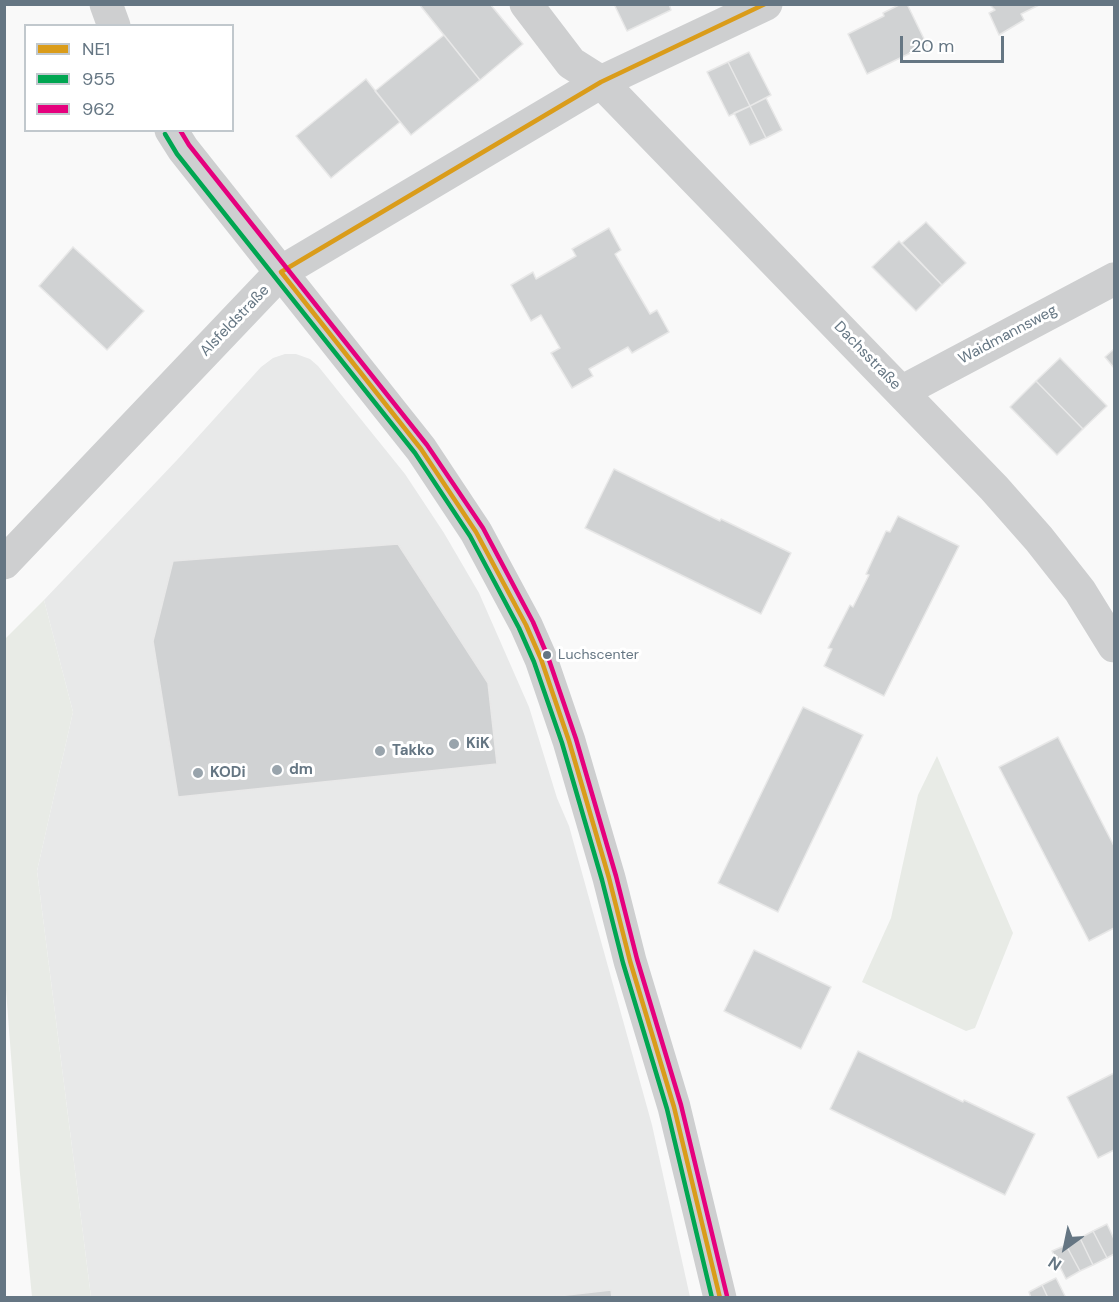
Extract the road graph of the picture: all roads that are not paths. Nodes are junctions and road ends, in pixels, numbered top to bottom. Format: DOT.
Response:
graph roads {
  1 [pos="106,4"];
  2 [pos="526,4"];
  3 [pos="766,4"];
  4 [pos="113,24"];
  5 [pos="601,82"];
  6 [pos="172,132"];
  7 [pos="281,272"];
  8 [pos="1114,279"];
  9 [pos="901,392"];
  10 [pos="4,563"];
  11 [pos="1114,646"];
  12 [pos="720,1298"];
  1 -- 4 [label="street"];
  2 -- 5 [label="street, Dachsstraße"];
  3 -- 5 [label="street, Alsfeldstraße"];
  5 -- 7 [label="street, Alsfeldstraße"];
  5 -- 9 [label="street, Dachsstraße"];
  6 -- 7 [label="street"];
  7 -- 10 [label="street, Alsfeldstraße"];
  7 -- 12 [label="street"];
  8 -- 9 [label="street, Waidmannsweg"];
  9 -- 11 [label="street, Dachsstraße"];
}
